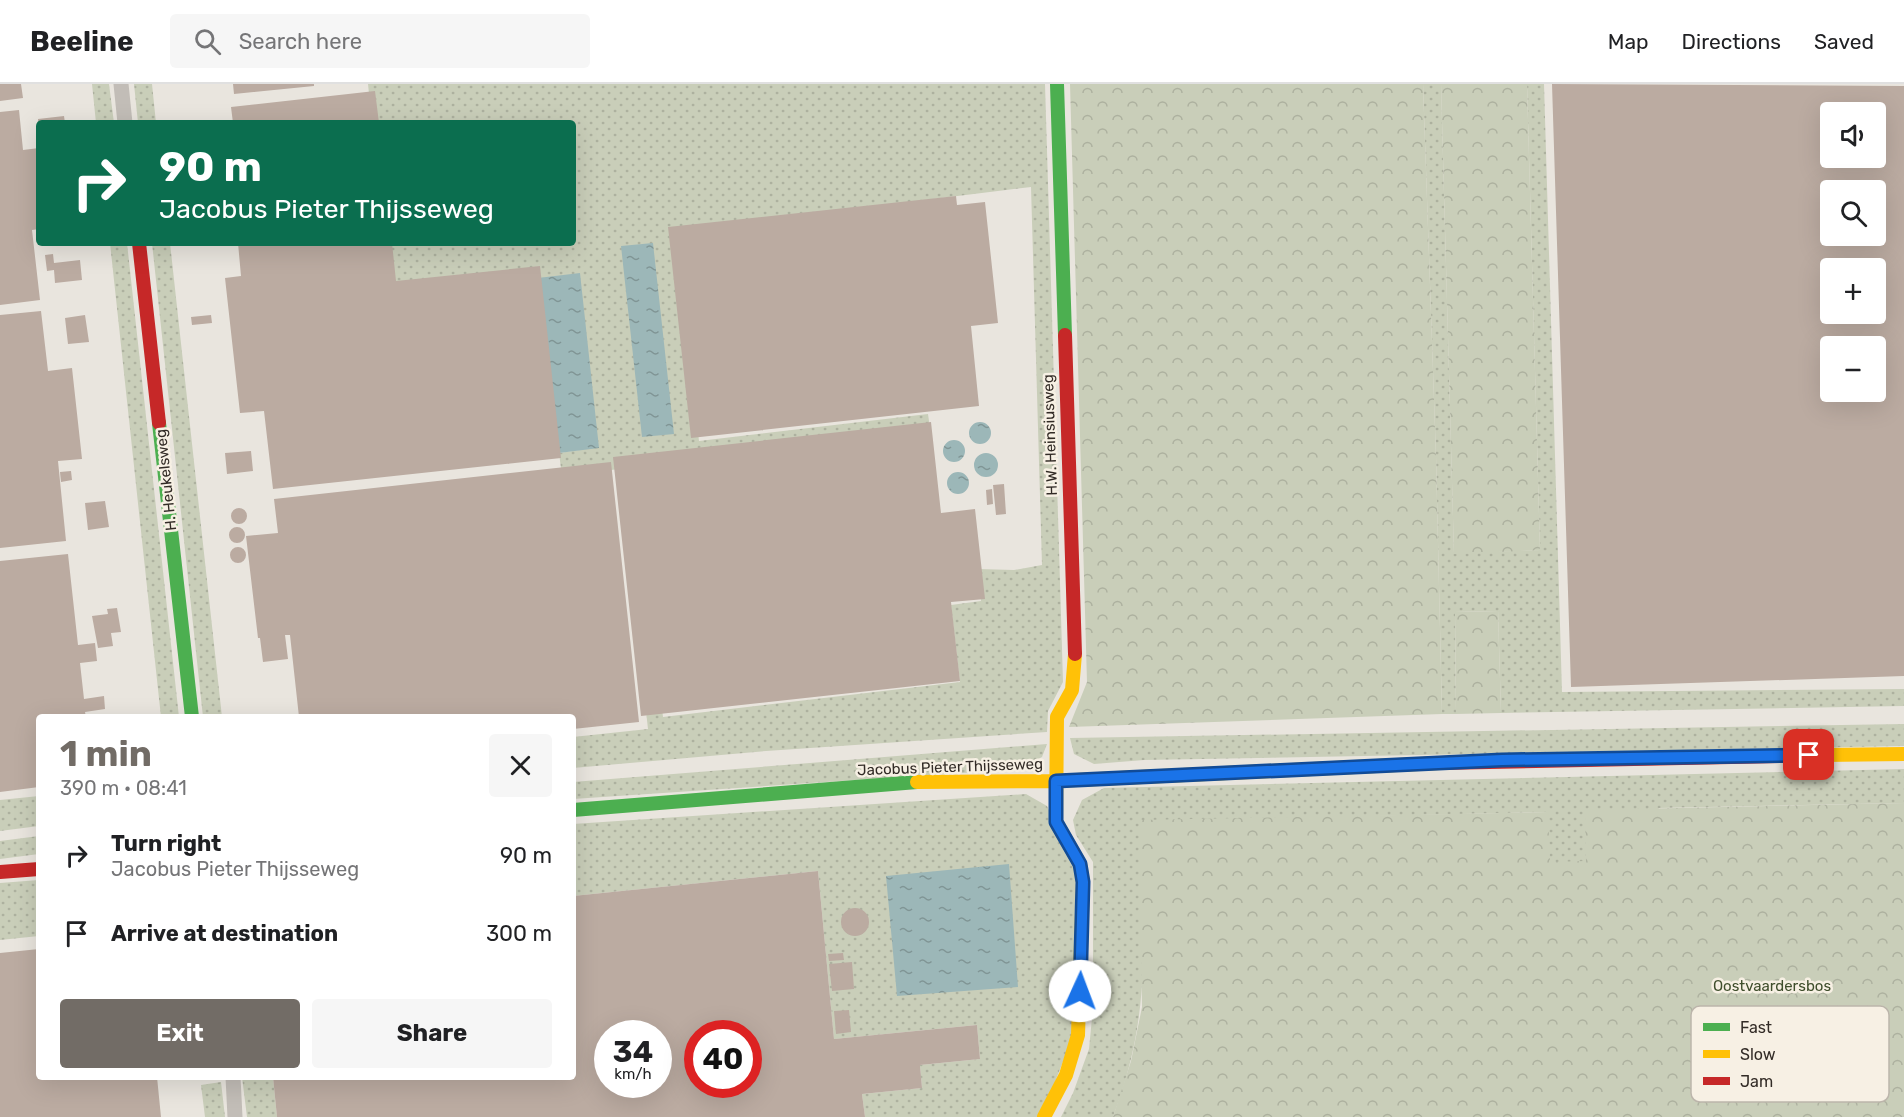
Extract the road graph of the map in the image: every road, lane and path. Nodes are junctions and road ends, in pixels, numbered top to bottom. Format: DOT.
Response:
graph roads {
  1 [pos="121,84"];
  2 [pos="1057,84"];
  3 [pos="125,120"];
  4 [pos="139,246"];
  5 [pos="192,714"];
  6 [pos="1904,754"];
  7 [pos="1056,781"];
  8 [pos="576,810"];
  9 [pos="36,868"];
  10 [pos="0,872"];
  11 [pos="232,1080"];
  12 [pos="236,1117"];
  13 [pos="1044,1117"];
  1 -- 3 [label="street"];
  2 -- 7 [label="street, H.W. Heinsiusweg"];
  4 -- 5 [label="street, H. Heukelsweg"];
  6 -- 7 [label="street, Jacobus Pieter Thijsseweg"];
  7 -- 8 [label="street, Jacobus Pieter Thijsseweg"];
  7 -- 13 [label="street, H.W. Heinsiusweg"];
  9 -- 10 [label="street"];
  11 -- 12 [label="street"];
}
